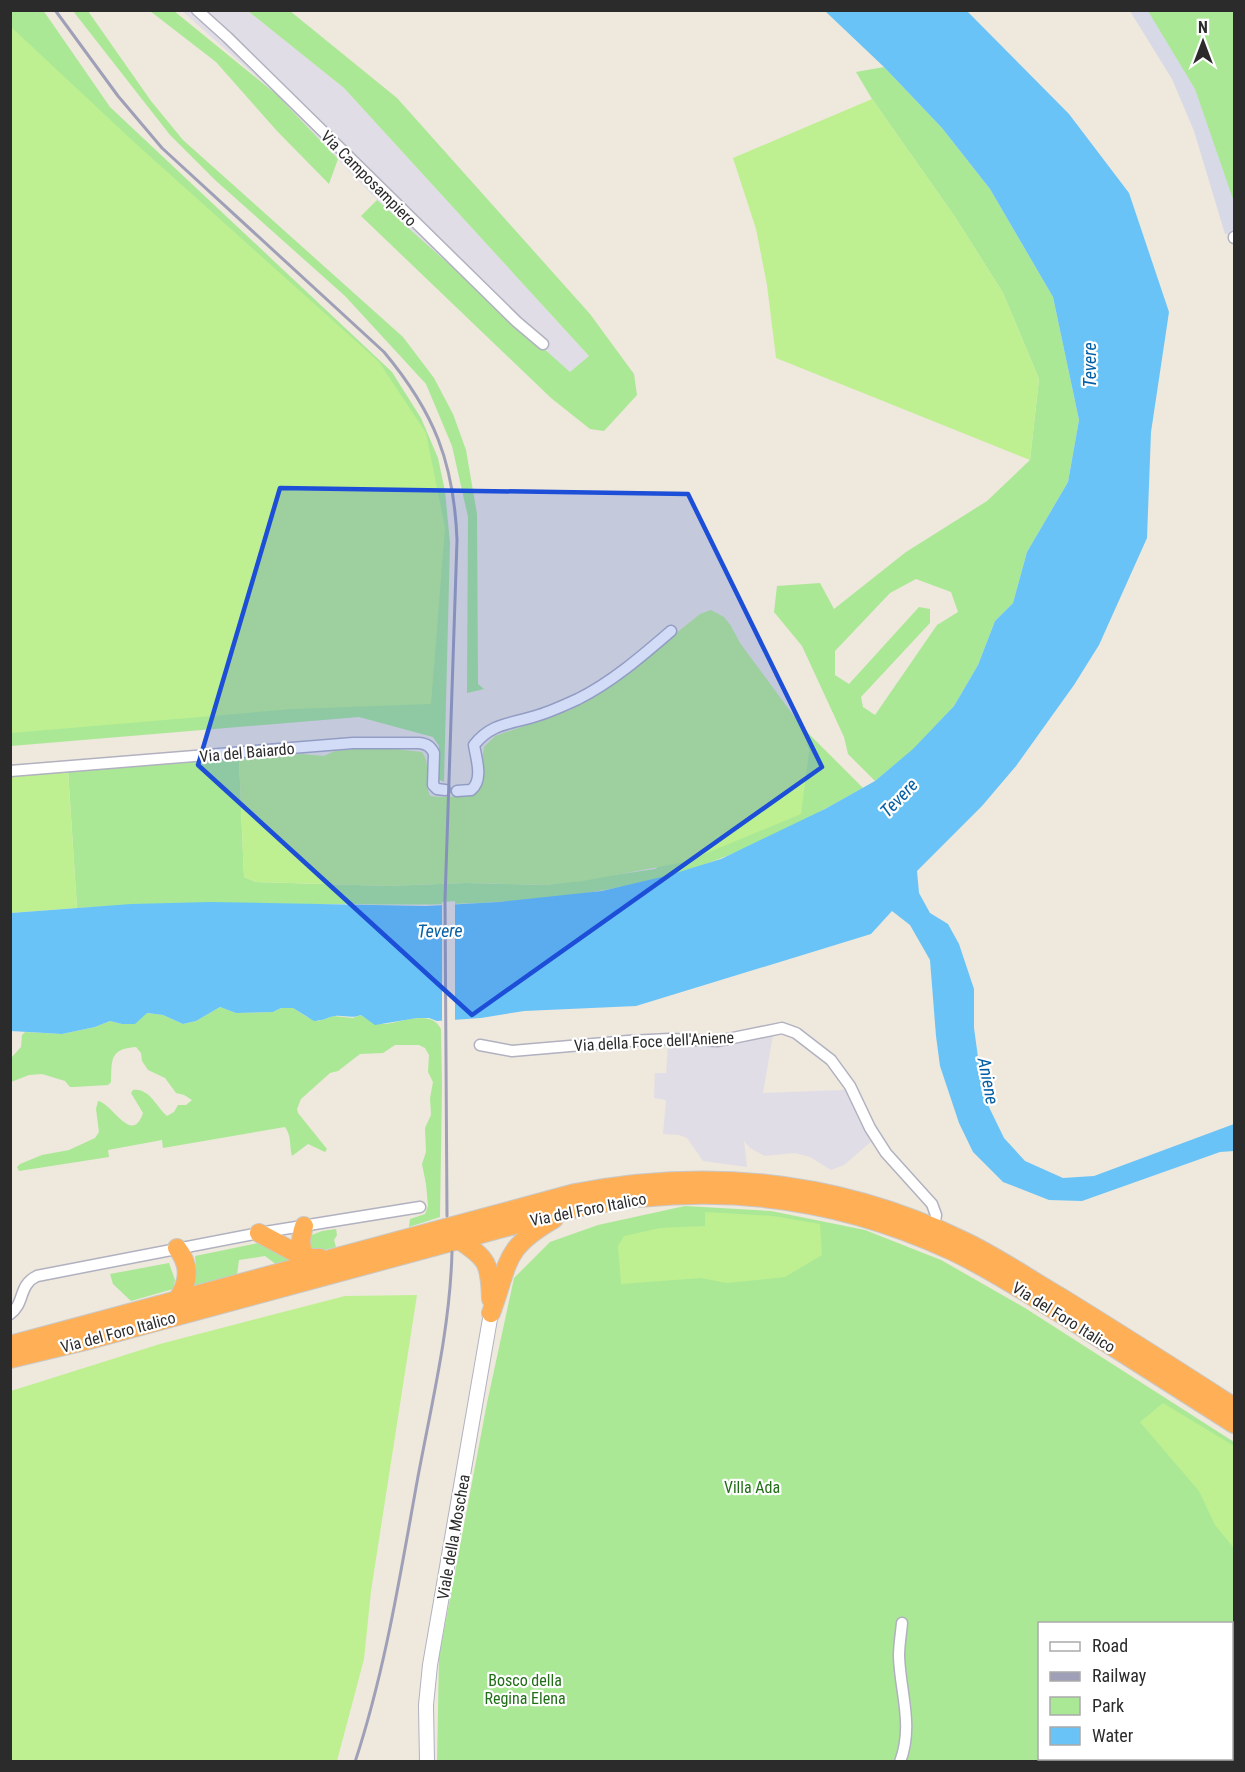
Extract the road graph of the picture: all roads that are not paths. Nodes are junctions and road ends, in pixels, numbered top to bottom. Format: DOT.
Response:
graph roads {
  1 [pos="197,10"];
  2 [pos="543,344"];
  3 [pos="671,631"];
  4 [pos="10,771"];
  5 [pos="445,790"];
  6 [pos="457,791"];
  7 [pos="480,1045"];
  8 [pos="420,1207"];
  9 [pos="573,1209"];
  10 [pos="304,1226"];
  11 [pos="934,1228"];
  12 [pos="259,1233"];
  13 [pos="459,1240"];
  14 [pos="177,1248"];
  15 [pos="354,1254"];
  16 [pos="305,1258"];
  17 [pos="177,1300"];
  18 [pos="492,1313"];
  19 [pos="10,1314"];
  20 [pos="85,1341"];
  21 [pos="10,1345"];
  22 [pos="10,1359"];
  23 [pos="10,1371"];
  24 [pos="1234,1407"];
  25 [pos="1234,1424"];
  26 [pos="903,1623"];
  27 [pos="427,1761"];
  28 [pos="900,1761"];
  1 -- 2 [label="street, Via Camposampiero"];
  3 -- 6 [label="street"];
  4 -- 5 [label="street, Via del Baiardo"];
  7 -- 11 [label="street, Via della Foce dell'Aniene"];
  8 -- 10 [label="street"];
  9 -- 13 [label="highway, Via del Foro Italico"];
  9 -- 18 [label="highway"];
  9 -- 25 [label="highway, Via del Foro Italico"];
  10 -- 12 [label="street"];
  10 -- 16 [label="highway"];
  11 -- 15 [label="highway, Via del Foro Italico"];
  11 -- 24 [label="highway, Via del Foro Italico"];
  12 -- 14 [label="street"];
  12 -- 16 [label="highway"];
  13 -- 18 [label="highway"];
  13 -- 20 [label="highway, Via del Foro Italico"];
  14 -- 17 [label="highway"];
  14 -- 19 [label="street"];
  15 -- 16 [label="highway"];
  15 -- 17 [label="highway, Via del Foro Italico"];
  17 -- 21 [label="highway, Via del Foro Italico"];
  18 -- 27 [label="street, Viale della Moschea"];
  20 -- 22 [label="highway, Via del Foro Italico"];
  20 -- 23 [label="highway"];
  26 -- 28 [label="street"];
}
